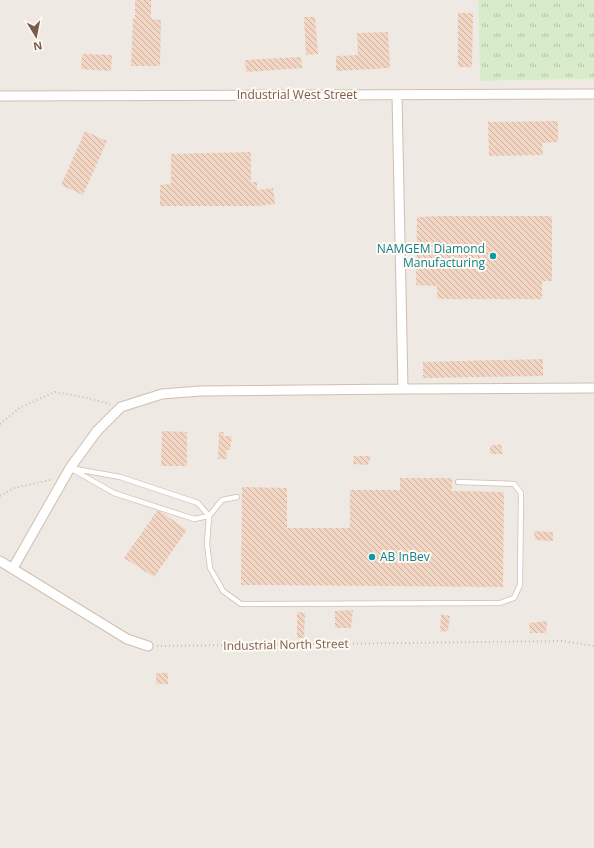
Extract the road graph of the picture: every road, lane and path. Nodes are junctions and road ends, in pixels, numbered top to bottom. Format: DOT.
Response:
graph roads {
  1 [pos="594,94"];
  2 [pos="397,95"];
  3 [pos="0,96"];
  4 [pos="594,388"];
  5 [pos="403,389"];
  6 [pos="121,407"];
  7 [pos="0,424"];
  8 [pos="70,468"];
  9 [pos="458,482"];
  10 [pos="60,485"];
  11 [pos="0,496"];
  12 [pos="237,497"];
  13 [pos="209,516"];
  14 [pos="0,562"];
  15 [pos="13,568"];
  16 [pos="148,646"];
  17 [pos="594,646"];
  1 -- 2 [label="street, Industrial West Street"];
  2 -- 3 [label="street, Industrial West Street"];
  2 -- 5 [label="street"];
  4 -- 5 [label="street"];
  5 -- 6 [label="street"];
  6 -- 7 [label="path"];
  6 -- 8 [label="street"];
  8 -- 10 [label="street"];
  8 -- 13 [label="lane"];
  8 -- 13 [label="lane"];
  9 -- 13 [label="lane"];
  10 -- 11 [label="path"];
  10 -- 15 [label="street"];
  12 -- 13 [label="lane"];
  14 -- 15 [label="street"];
  15 -- 16 [label="street"];
  16 -- 17 [label="path, Industrial North Street"];
}
